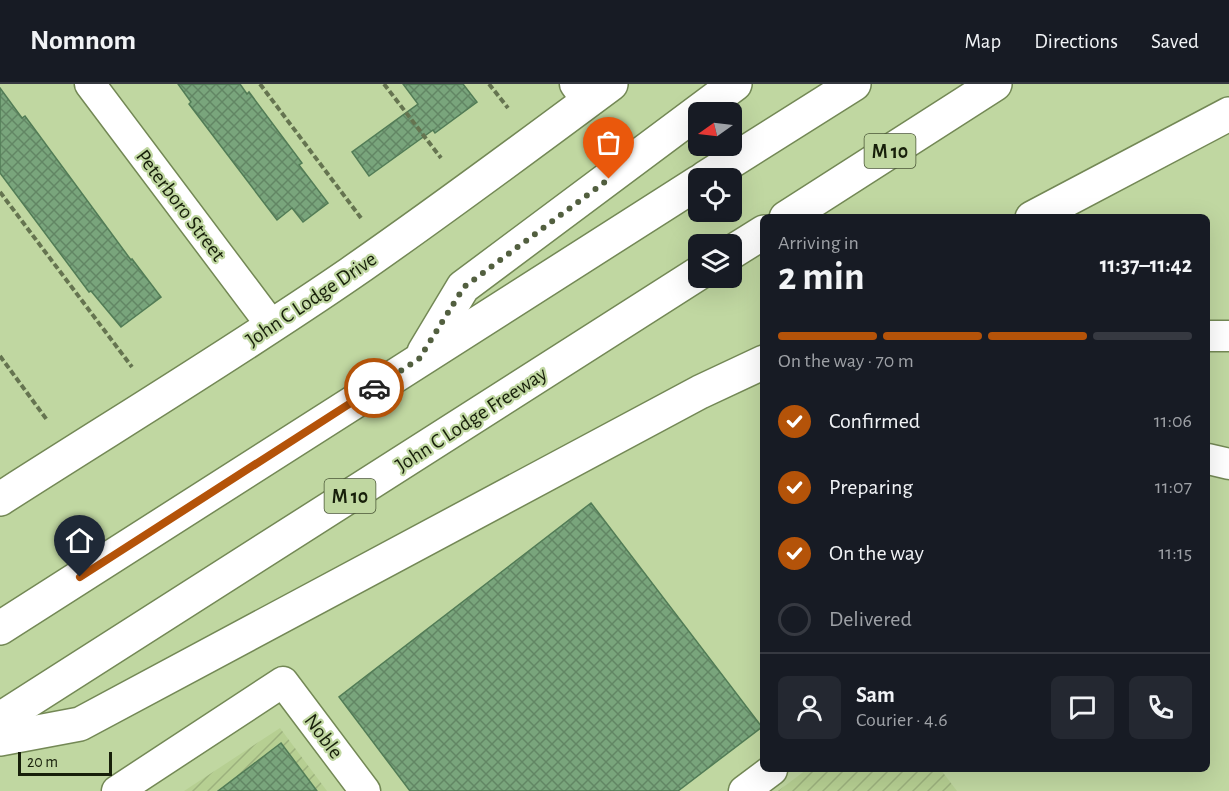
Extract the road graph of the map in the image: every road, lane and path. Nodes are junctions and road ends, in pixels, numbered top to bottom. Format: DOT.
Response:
graph roads {
  1 [pos="90,84"];
  2 [pos="260,84"];
  3 [pos="384,84"];
  4 [pos="489,84"];
  5 [pos="735,84"];
  6 [pos="854,84"];
  7 [pos="995,84"];
  8 [pos="591,90"];
  9 [pos="508,108"];
  10 [pos="1229,114"];
  11 [pos="441,158"];
  12 [pos="721,168"];
  13 [pos="688,189"];
  14 [pos="0,192"];
  15 [pos="792,214"];
  16 [pos="1040,214"];
  17 [pos="361,218"];
  18 [pos="760,234"];
  19 [pos="742,246"];
  20 [pos="688,280"];
  21 [pos="272,326"];
  22 [pos="1210,336"];
  23 [pos="1229,336"];
  24 [pos="0,356"];
  25 [pos="419,359"];
  26 [pos="760,364"];
  27 [pos="132,367"];
  28 [pos="47,420"];
  29 [pos="1210,460"];
  30 [pos="1229,465"];
  31 [pos="0,499"];
  32 [pos="0,628"];
  33 [pos="0,719"];
  34 [pos="0,739"];
  35 [pos="769,772"];
  36 [pos="117,791"];
  37 [pos="365,791"];
  38 [pos="744,791"];
  1 -- 21 [label="street, Peterboro Street"];
  2 -- 17 [label="path"];
  3 -- 11 [label="path"];
  4 -- 9 [label="path"];
  5 -- 25 [label="main road"];
  6 -- 12 [label="main road"];
  7 -- 15 [label="main road, M 10"];
  8 -- 21 [label="main road, John C Lodge Drive"];
  10 -- 16 [label="main road"];
  13 -- 25 [label="main road"];
  14 -- 27 [label="path"];
  18 -- 19 [label="main road"];
  20 -- 33 [label="main road, John C Lodge Freeway / M 10"];
  21 -- 31 [label="main road, John C Lodge Drive"];
  22 -- 23 [label="street"];
  24 -- 28 [label="path"];
  25 -- 32 [label="main road"];
  26 -- 34 [label="main road"];
  29 -- 30 [label="street"];
  35 -- 38 [label="street"];
  36 -- 37 [label="street, Noble"];
}
